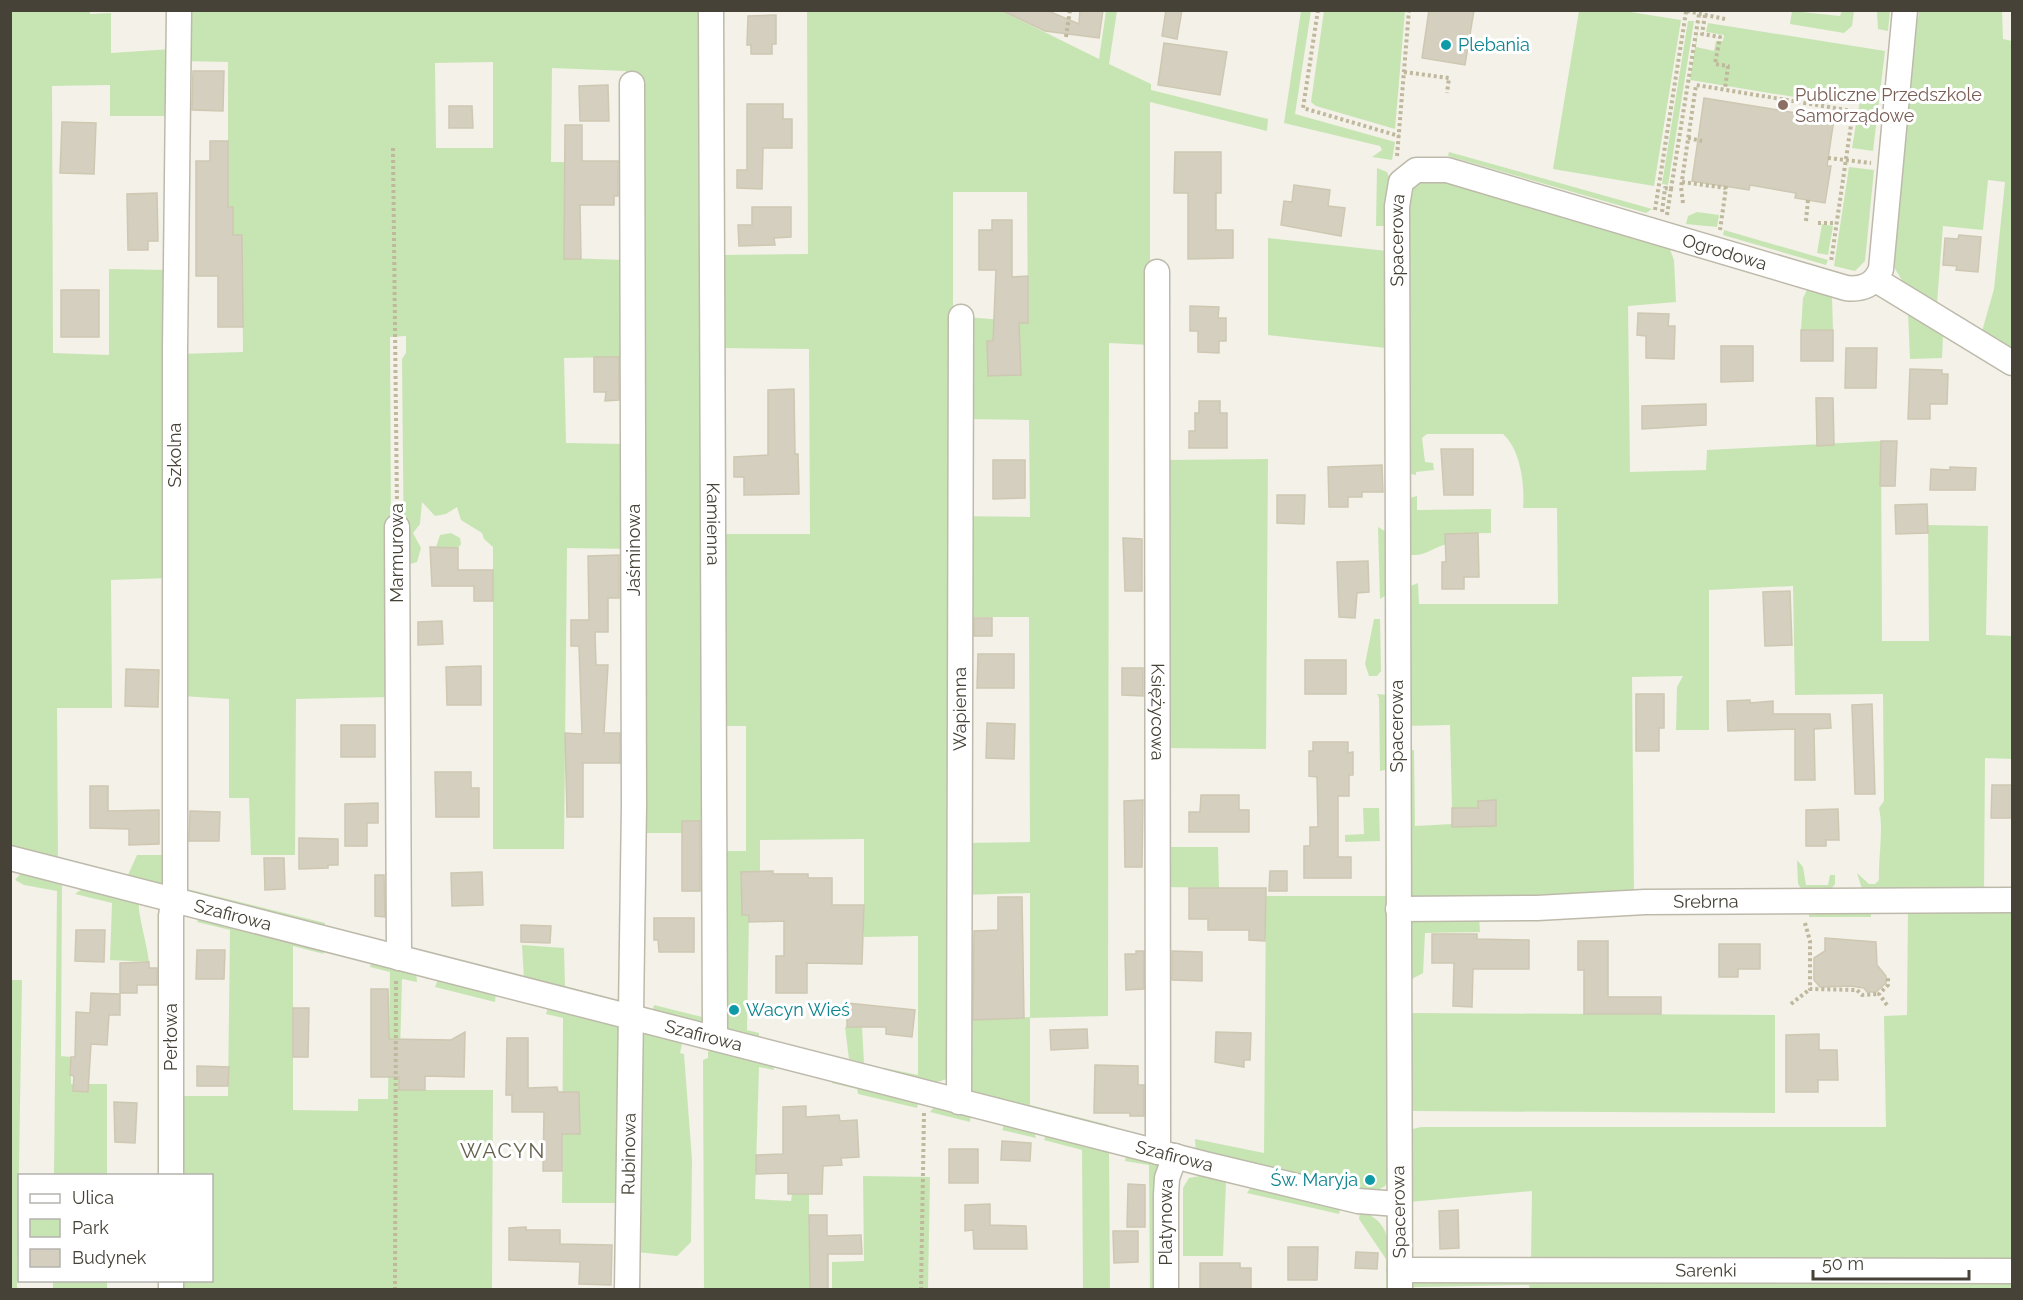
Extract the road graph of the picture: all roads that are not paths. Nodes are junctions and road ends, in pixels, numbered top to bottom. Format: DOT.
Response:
graph roads {
  1 [pos="179,10"];
  2 [pos="711,10"];
  3 [pos="1905,10"];
  4 [pos="632,84"];
  5 [pos="1403,161"];
  6 [pos="1157,272"];
  7 [pos="1876,280"];
  8 [pos="961,317"];
  9 [pos="2013,363"];
  10 [pos="397,527"];
  11 [pos="10,858"];
  12 [pos="174,900"];
  13 [pos="2013,900"];
  14 [pos="1398,909"];
  15 [pos="399,958"];
  16 [pos="631,1016"];
  17 [pos="715,1038"];
  18 [pos="959,1102"];
  19 [pos="1166,1154"];
  20 [pos="171,1174"];
  21 [pos="1398,1204"];
  22 [pos="2013,1271"];
  23 [pos="1400,1280"];
  24 [pos="627,1290"];
  25 [pos="1166,1290"];
  1 -- 12 [label="street, Szkolna"];
  2 -- 17 [label="street, Kamienna"];
  3 -- 7 [label="street"];
  4 -- 16 [label="street, Jaśminowa"];
  5 -- 7 [label="street, Ogrodowa"];
  5 -- 14 [label="street, Spacerowa"];
  6 -- 19 [label="street, Księżycowa"];
  7 -- 9 [label="street"];
  8 -- 18 [label="street, Wapienna"];
  10 -- 15 [label="street, Marmurowa"];
  11 -- 12 [label="street, Szafirowa"];
  12 -- 15 [label="street, Szafirowa"];
  12 -- 20 [label="street, Perłowa"];
  13 -- 14 [label="street, Srebrna"];
  14 -- 21 [label="street, Spacerowa"];
  15 -- 16 [label="street, Szafirowa"];
  16 -- 17 [label="street, Szafirowa"];
  16 -- 24 [label="street, Rubinowa"];
  17 -- 18 [label="street, Szafirowa"];
  18 -- 19 [label="street, Szafirowa"];
  19 -- 21 [label="street, Szafirowa"];
  19 -- 25 [label="street, Platynowa"];
  21 -- 23 [label="street, Spacerowa"];
  22 -- 23 [label="street, Sarenki"];
}
